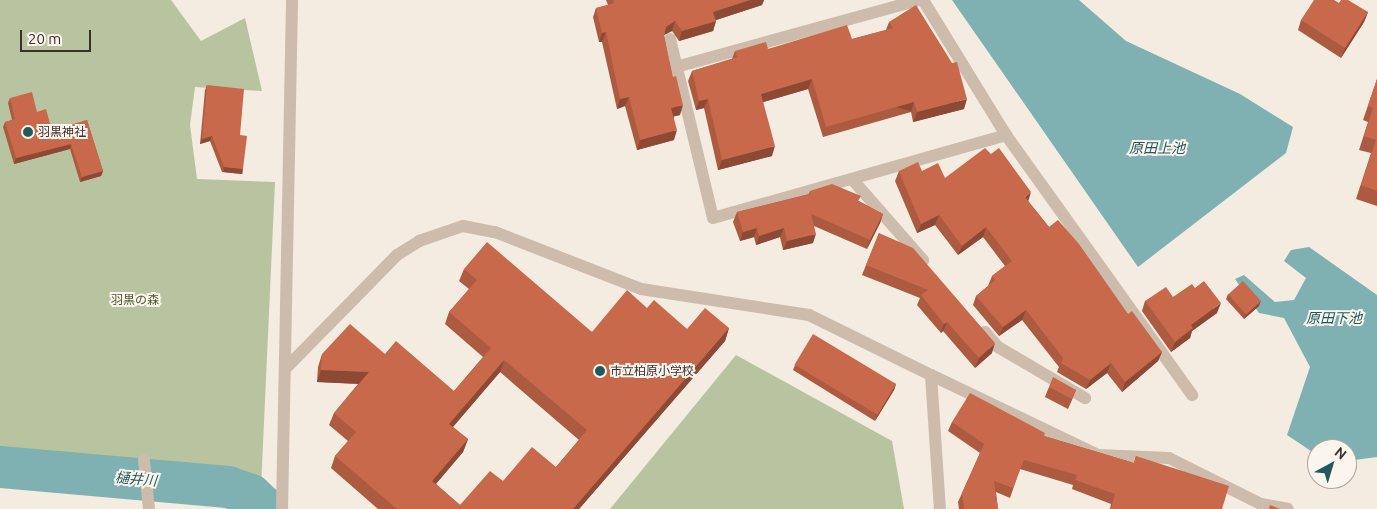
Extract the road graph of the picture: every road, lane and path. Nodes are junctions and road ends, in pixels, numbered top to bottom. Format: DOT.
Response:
graph roads {
  1 [pos="292,0"];
  2 [pos="921,0"];
  3 [pos="670,39"];
  4 [pos="676,67"];
  5 [pos="1006,135"];
  6 [pos="852,179"];
  7 [pos="935,274"];
  8 [pos="973,318"];
  9 [pos="287,367"];
  10 [pos="931,375"];
  11 [pos="1192,395"];
  12 [pos="1086,398"];
  13 [pos="144,460"];
  14 [pos="149,505"];
  15 [pos="1260,506"];
  16 [pos="282,509"];
  17 [pos="940,509"];
  18 [pos="1288,509"];
  1 -- 9 [label="street"];
  2 -- 4 [label="street"];
  2 -- 5 [label="street"];
  3 -- 4 [label="street"];
  4 -- 6 [label="street"];
  5 -- 6 [label="street"];
  5 -- 11 [label="street"];
  6 -- 7 [label="street"];
  8 -- 12 [label="street"];
  9 -- 10 [label="street"];
  9 -- 16 [label="street"];
  10 -- 15 [label="street"];
  10 -- 17 [label="street"];
  13 -- 14 [label="street"];
  15 -- 18 [label="street"];
}
